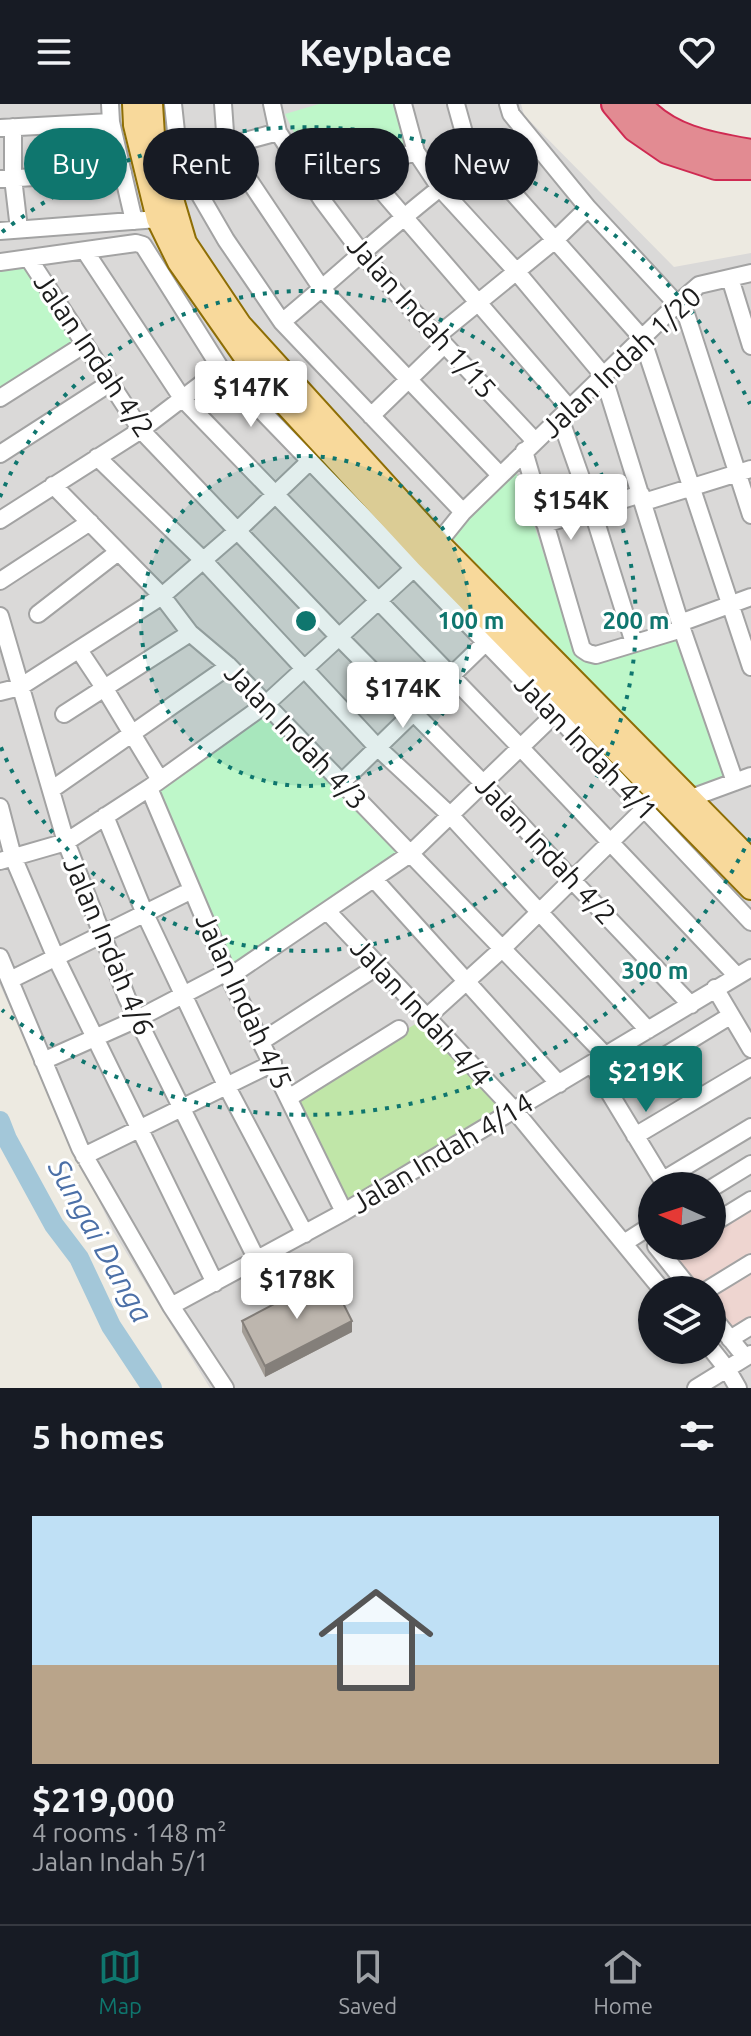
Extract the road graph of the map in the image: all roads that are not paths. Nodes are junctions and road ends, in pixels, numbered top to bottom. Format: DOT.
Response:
graph roads {
  1 [pos="110,104"];
  2 [pos="134,104"];
  3 [pos="151,104"];
  4 [pos="173,104"];
  5 [pos="223,104"];
  6 [pos="403,104"];
  7 [pos="456,104"];
  8 [pos="508,104"];
  9 [pos="614,104"];
  10 [pos="639,104"];
  11 [pos="276,105"];
  12 [pos="111,122"];
  13 [pos="6,128"];
  14 [pos="112,128"];
  15 [pos="176,128"];
  16 [pos="225,128"];
  17 [pos="278,128"];
  18 [pos="416,152"];
  19 [pos="751,152"];
  20 [pos="409,154"];
  21 [pos="425,166"];
  22 [pos="751,167"];
  23 [pos="7,179"];
  24 [pos="127,190"];
  25 [pos="259,195"];
  26 [pos="203,200"];
  27 [pos="322,200"];
  28 [pos="390,200"];
  29 [pos="425,200"];
  30 [pos="451,200"];
  31 [pos="588,208"];
  32 [pos="404,216"];
  33 [pos="158,219"];
  34 [pos="134,221"];
  35 [pos="19,229"];
  36 [pos="0,231"];
  37 [pos="555,240"];
  38 [pos="85,251"];
  39 [pos="361,252"];
  40 [pos="29,259"];
  41 [pos="0,262"];
  42 [pos="516,271"];
  43 [pos="751,273"];
  44 [pos="730,278"];
  45 [pos="322,289"];
  46 [pos="478,304"];
  47 [pos="677,304"];
  48 [pos="282,322"];
  49 [pos="642,338"];
  50 [pos="441,340"];
  51 [pos="85,344"];
  52 [pos="751,346"];
  53 [pos="221,369"];
  54 [pos="603,375"];
  55 [pos="410,380"];
  56 [pos="110,383"];
  57 [pos="0,398"];
  58 [pos="182,398"];
  59 [pos="565,414"];
  60 [pos="371,416"];
  61 [pos="141,430"];
  62 [pos="530,446"];
  63 [pos="0,454"];
  64 [pos="97,457"];
  65 [pos="310,461"];
  66 [pos="745,471"];
  67 [pos="500,475"];
  68 [pos="53,485"];
  69 [pos="691,487"];
  70 [pos="275,494"];
  71 [pos="642,498"];
  72 [pos="592,509"];
  73 [pos="463,512"];
  74 [pos="751,515"];
  75 [pos="0,520"];
  76 [pos="90,522"];
  77 [pos="545,524"];
  78 [pos="237,531"];
  79 [pos="118,552"];
  80 [pos="426,556"];
  81 [pos="203,560"];
  82 [pos="0,581"];
  83 [pos="162,596"];
  84 [pos="751,597"];
  85 [pos="378,600"];
  86 [pos="730,605"];
  87 [pos="38,614"];
  88 [pos="0,616"];
  89 [pos="681,626"];
  90 [pos="190,633"];
  91 [pos="338,636"];
  92 [pos="485,643"];
  93 [pos="634,643"];
  94 [pos="79,650"];
  95 [pos="229,666"];
  96 [pos="751,667"];
  97 [pos="305,668"];
  98 [pos="450,676"];
  99 [pos="20,687"];
  100 [pos="105,689"];
  101 [pos="0,692"];
  102 [pos="266,704"];
  103 [pos="413,711"];
  104 [pos="64,714"];
  105 [pos="555,714"];
  106 [pos="132,733"];
  107 [pos="377,747"];
  108 [pos="520,747"];
  109 [pos="743,779"];
  110 [pos="341,783"];
  111 [pos="483,783"];
  112 [pos="155,784"];
  113 [pos="51,790"];
  114 [pos="691,798"];
  115 [pos="0,807"];
  116 [pos="644,809"];
  117 [pos="450,815"];
  118 [pos="105,816"];
  119 [pos="66,842"];
  120 [pos="610,842"];
  121 [pos="410,854"];
  122 [pos="7,859"];
  123 [pos="751,861"];
  124 [pos="374,879"];
  125 [pos="572,880"];
  126 [pos="751,888"];
  127 [pos="192,890"];
  128 [pos="539,911"];
  129 [pos="328,912"];
  130 [pos="145,914"];
  131 [pos="751,922"];
  132 [pos="103,935"];
  133 [pos="502,949"];
  134 [pos="0,957"];
  135 [pos="56,958"];
  136 [pos="378,966"];
  137 [pos="744,972"];
  138 [pos="228,975"];
  139 [pos="10,980"];
  140 [pos="467,981"];
  141 [pos="715,988"];
  142 [pos="185,995"];
  143 [pos="691,1005"];
  144 [pos="730,1016"];
  145 [pos="426,1018"];
  146 [pos="137,1019"];
  147 [pos="399,1029"];
  148 [pos="648,1030"];
  149 [pos="95,1038"];
  150 [pos="262,1041"];
  151 [pos="751,1049"];
  152 [pos="599,1060"];
  153 [pos="43,1061"];
  154 [pos="273,1063"];
  155 [pos="751,1067"];
  156 [pos="559,1084"];
  157 [pos="226,1085"];
  158 [pos="609,1090"];
  159 [pos="290,1097"];
  160 [pos="181,1107"];
  161 [pos="515,1111"];
  162 [pos="751,1127"];
  163 [pos="139,1129"];
  164 [pos="635,1136"];
  165 [pos="84,1156"];
  166 [pos="751,1164"];
  167 [pos="658,1172"];
  168 [pos="682,1172"];
  169 [pos="726,1179"];
  170 [pos="751,1200"];
  171 [pos="344,1212"];
  172 [pos="726,1215"];
  173 [pos="305,1234"];
  174 [pos="638,1242"];
  175 [pos="624,1243"];
  176 [pos="257,1260"];
  177 [pos="751,1263"];
  178 [pos="651,1276"];
  179 [pos="726,1278"];
  180 [pos="215,1283"];
  181 [pos="171,1306"];
  182 [pos="751,1326"];
  183 [pos="726,1334"];
  184 [pos="730,1339"];
  185 [pos="748,1356"];
  186 [pos="723,1364"];
  187 [pos="727,1369"];
  188 [pos="225,1388"];
  189 [pos="696,1388"];
  190 [pos="738,1388"];
  1 -- 12 [label="street"];
  2 -- 33 [label="main road"];
  3 -- 80 [label="main road"];
  4 -- 15 [label="street"];
  5 -- 16 [label="street"];
  6 -- 18 [label="street"];
  7 -- 37 [label="street"];
  8 -- 31 [label="street"];
  9 -- 22 [label="highway"];
  10 -- 19 [label="highway"];
  11 -- 17 [label="street, Jalan Indah 1/15"];
  12 -- 13 [label="street"];
  12 -- 14 [label="street"];
  13 -- 23 [label="street"];
  18 -- 20 [label="street"];
  18 -- 21 [label="street"];
  23 -- 35 [label="street"];
  24 -- 34 [label="street"];
  25 -- 45 [label="street"];
  26 -- 48 [label="street"];
  27 -- 39 [label="street, Jalan Indah 1/15"];
  28 -- 32 [label="street"];
  29 -- 32 [label="street"];
  30 -- 42 [label="street"];
  31 -- 37 [label="street"];
  31 -- 47 [label="street"];
  32 -- 39 [label="street"];
  32 -- 46 [label="street"];
  33 -- 34 [label="street"];
  33 -- 80 [label="main road"];
  34 -- 35 [label="street"];
  35 -- 36 [label="street"];
  37 -- 42 [label="street"];
  37 -- 49 [label="street"];
  38 -- 40 [label="street, Jalan Indah 4/1"];
  38 -- 53 [label="street, Jalan Indah 4/1"];
  38 -- 58 [label="street"];
  39 -- 45 [label="street"];
  39 -- 50 [label="street, Jalan Indah 1/15"];
  40 -- 41 [label="street, Jalan Indah 4/1"];
  40 -- 51 [label="street, Jalan Indah 4/2"];
  42 -- 46 [label="street"];
  42 -- 54 [label="street"];
  43 -- 44 [label="street, Jalan Indah 1/20"];
  44 -- 47 [label="street, Jalan Indah 1/20"];
  44 -- 52 [label="street"];
  45 -- 48 [label="street"];
  45 -- 55 [label="street"];
  46 -- 50 [label="street"];
  46 -- 59 [label="street"];
  47 -- 49 [label="street, Jalan Indah 1/20"];
  47 -- 66 [label="street"];
  48 -- 60 [label="street"];
  49 -- 54 [label="street, Jalan Indah 1/20"];
  49 -- 69 [label="street"];
  50 -- 55 [label="street"];
  50 -- 62 [label="street, Jalan Indah 1/15"];
  51 -- 56 [label="street, Jalan Indah 4/2"];
  51 -- 57 [label="street"];
  53 -- 58 [label="street"];
  53 -- 65 [label="street, Jalan Indah 4/1"];
  54 -- 59 [label="street, Jalan Indah 1/20"];
  54 -- 71 [label="street"];
  55 -- 60 [label="street"];
  55 -- 67 [label="street"];
  56 -- 61 [label="street, Jalan Indah 4/2"];
  56 -- 63 [label="street"];
  58 -- 61 [label="street"];
  58 -- 70 [label="street"];
  59 -- 62 [label="street, Jalan Indah 1/20"];
  59 -- 72 [label="street"];
  60 -- 73 [label="street"];
  61 -- 64 [label="street"];
  61 -- 78 [label="street, Jalan Indah 4/2"];
  62 -- 67 [label="street, Jalan Indah 1/20"];
  62 -- 77 [label="street"];
  64 -- 68 [label="street"];
  64 -- 81 [label="street"];
  65 -- 70 [label="street"];
  65 -- 80 [label="street, Jalan Indah 4/1"];
  66 -- 69 [label="street"];
  66 -- 74 [label="street"];
  67 -- 73 [label="street, Jalan Indah 1/20"];
  68 -- 75 [label="street"];
  68 -- 76 [label="street, Jalan Indah 4/3"];
  69 -- 71 [label="street"];
  69 -- 86 [label="street"];
  70 -- 78 [label="street"];
  70 -- 85 [label="street"];
  71 -- 72 [label="street"];
  71 -- 89 [label="street"];
  72 -- 77 [label="street"];
  72 -- 93 [label="street"];
  73 -- 80 [label="street, Jalan Indah 1/20"];
  76 -- 79 [label="street, Jalan Indah 4/3"];
  76 -- 82 [label="street"];
  77 -- 93 [label="street"];
  78 -- 81 [label="street"];
  78 -- 91 [label="street, Jalan Indah 4/2"];
  79 -- 83 [label="street, Jalan Indah 4/3"];
  79 -- 87 [label="street"];
  80 -- 85 [label="street, Jalan Indah 1/20"];
  80 -- 92 [label="street, Jalan Indah 4/1"];
  80 -- 114 [label="main road"];
  80 -- 126 [label="main road"];
  81 -- 83 [label="street"];
  81 -- 97 [label="street"];
  83 -- 90 [label="street, Jalan Indah 4/3"];
  83 -- 94 [label="street"];
  84 -- 86 [label="street"];
  85 -- 91 [label="street, Jalan Indah 1/20"];
  85 -- 98 [label="street"];
  86 -- 89 [label="street"];
  86 -- 96 [label="street"];
  88 -- 99 [label="street, Jalan Indah 4/6"];
  89 -- 93 [label="street"];
  89 -- 109 [label="street"];
  90 -- 95 [label="street, Jalan Indah 4/3"];
  90 -- 100 [label="street"];
  91 -- 97 [label="street, Jalan Indah 1/20"];
  91 -- 103 [label="street, Jalan Indah 4/2"];
  92 -- 98 [label="street"];
  92 -- 105 [label="street, Jalan Indah 4/1"];
  94 -- 99 [label="street"];
  94 -- 100 [label="street, Jalan Indah 4/5"];
  95 -- 102 [label="street, Jalan Indah 4/3"];
  95 -- 106 [label="street"];
  97 -- 102 [label="street, Jalan Indah 1/20"];
  97 -- 107 [label="street"];
  98 -- 103 [label="street"];
  98 -- 108 [label="street"];
  99 -- 101 [label="street"];
  99 -- 113 [label="street, Jalan Indah 4/6"];
  100 -- 104 [label="street"];
  100 -- 106 [label="street, Jalan Indah 4/5"];
  102 -- 110 [label="street, Jalan Indah 4/3"];
  102 -- 112 [label="street, Jalan Indah 1/20"];
  103 -- 107 [label="street"];
  103 -- 111 [label="street, Jalan Indah 4/2"];
  105 -- 108 [label="street"];
  105 -- 116 [label="street, Jalan Indah 4/1"];
  106 -- 112 [label="street, Jalan Indah 4/5"];
  106 -- 113 [label="street"];
  107 -- 110 [label="street"];
  107 -- 117 [label="street"];
  108 -- 111 [label="street"];
  108 -- 120 [label="street"];
  109 -- 114 [label="street"];
  110 -- 121 [label="street, Jalan Indah 4/3"];
  111 -- 117 [label="street"];
  111 -- 125 [label="street, Jalan Indah 4/2"];
  112 -- 118 [label="street, Jalan Indah 1/20"];
  112 -- 127 [label="street, Jalan Indah 4/5"];
  113 -- 119 [label="street, Jalan Indah 4/6"];
  114 -- 123 [label="main road"];
  115 -- 122 [label="street"];
  116 -- 120 [label="street"];
  116 -- 131 [label="street, Jalan Indah 4/1"];
  117 -- 121 [label="street"];
  117 -- 128 [label="street"];
  118 -- 119 [label="street, Jalan Indah 1/20"];
  118 -- 130 [label="street"];
  119 -- 122 [label="street, Jalan Indah 1/20"];
  119 -- 132 [label="street, Jalan Indah 4/6"];
  120 -- 125 [label="street"];
  120 -- 137 [label="street"];
  121 -- 124 [label="street"];
  121 -- 133 [label="street, Jalan Indah 4/3"];
  122 -- 135 [label="street"];
  124 -- 129 [label="street"];
  124 -- 140 [label="street"];
  125 -- 128 [label="street"];
  125 -- 143 [label="street, Jalan Indah 4/2"];
  127 -- 130 [label="street"];
  127 -- 138 [label="street, Jalan Indah 4/5"];
  128 -- 133 [label="street"];
  128 -- 148 [label="street"];
  129 -- 136 [label="street, Jalan Indah 4/4"];
  129 -- 138 [label="street"];
  130 -- 132 [label="street"];
  130 -- 142 [label="street"];
  132 -- 135 [label="street"];
  132 -- 146 [label="street, Jalan Indah 4/6"];
  133 -- 140 [label="street"];
  133 -- 152 [label="street, Jalan Indah 4/3"];
  134 -- 139 [label="street"];
  135 -- 139 [label="street"];
  135 -- 149 [label="street"];
  136 -- 145 [label="street, Jalan Indah 4/4"];
  136 -- 150 [label="street"];
  137 -- 141 [label="street, Jalan Indah 4/14"];
  138 -- 142 [label="street"];
  138 -- 150 [label="street, Jalan Indah 4/5"];
  139 -- 153 [label="street"];
  140 -- 145 [label="street"];
  140 -- 156 [label="street"];
  141 -- 143 [label="street, Jalan Indah 4/14"];
  141 -- 144 [label="street"];
  142 -- 146 [label="street"];
  142 -- 157 [label="street"];
  143 -- 148 [label="street, Jalan Indah 4/14"];
  144 -- 151 [label="street"];
  144 -- 158 [label="street"];
  145 -- 161 [label="street, Jalan Indah 4/4"];
  146 -- 149 [label="street"];
  146 -- 160 [label="street, Jalan Indah 4/6"];
  147 -- 159 [label="street"];
  148 -- 152 [label="street, Jalan Indah 4/14"];
  149 -- 153 [label="street"];
  149 -- 163 [label="street"];
  150 -- 154 [label="street, Jalan Indah 4/5"];
  152 -- 156 [label="street, Jalan Indah 4/14"];
  152 -- 158 [label="street, Jalan Indah 4/3"];
  153 -- 165 [label="street"];
  154 -- 157 [label="street"];
  154 -- 159 [label="street, Jalan Indah 4/5"];
  155 -- 164 [label="street"];
  156 -- 161 [label="street, Jalan Indah 4/14"];
  157 -- 160 [label="street"];
  157 -- 173 [label="street"];
  158 -- 164 [label="street, Jalan Indah 4/3"];
  159 -- 171 [label="street, Jalan Indah 4/5"];
  160 -- 163 [label="street"];
  160 -- 176 [label="street, Jalan Indah 4/6"];
  161 -- 171 [label="street, Jalan Indah 4/14"];
  161 -- 175 [label="street, Jalan Indah 4/4"];
  162 -- 168 [label="street"];
  163 -- 165 [label="street"];
  163 -- 180 [label="street"];
  164 -- 167 [label="street, Jalan Indah 4/3"];
  165 -- 181 [label="street"];
  166 -- 169 [label="street"];
  170 -- 172 [label="street"];
  171 -- 173 [label="street, Jalan Indah 4/14"];
  173 -- 176 [label="street, Jalan Indah 4/14"];
  174 -- 175 [label="street"];
  175 -- 178 [label="street, Jalan Indah 4/4"];
  176 -- 180 [label="street, Jalan Indah 4/14"];
  177 -- 179 [label="street"];
  180 -- 181 [label="street, Jalan Indah 4/14"];
  181 -- 188 [label="street"];
  182 -- 184 [label="street"];
  183 -- 184 [label="street"];
  184 -- 185 [label="street"];
  185 -- 187 [label="street"];
  186 -- 187 [label="street"];
  187 -- 189 [label="street"];
  187 -- 190 [label="street"];
}
